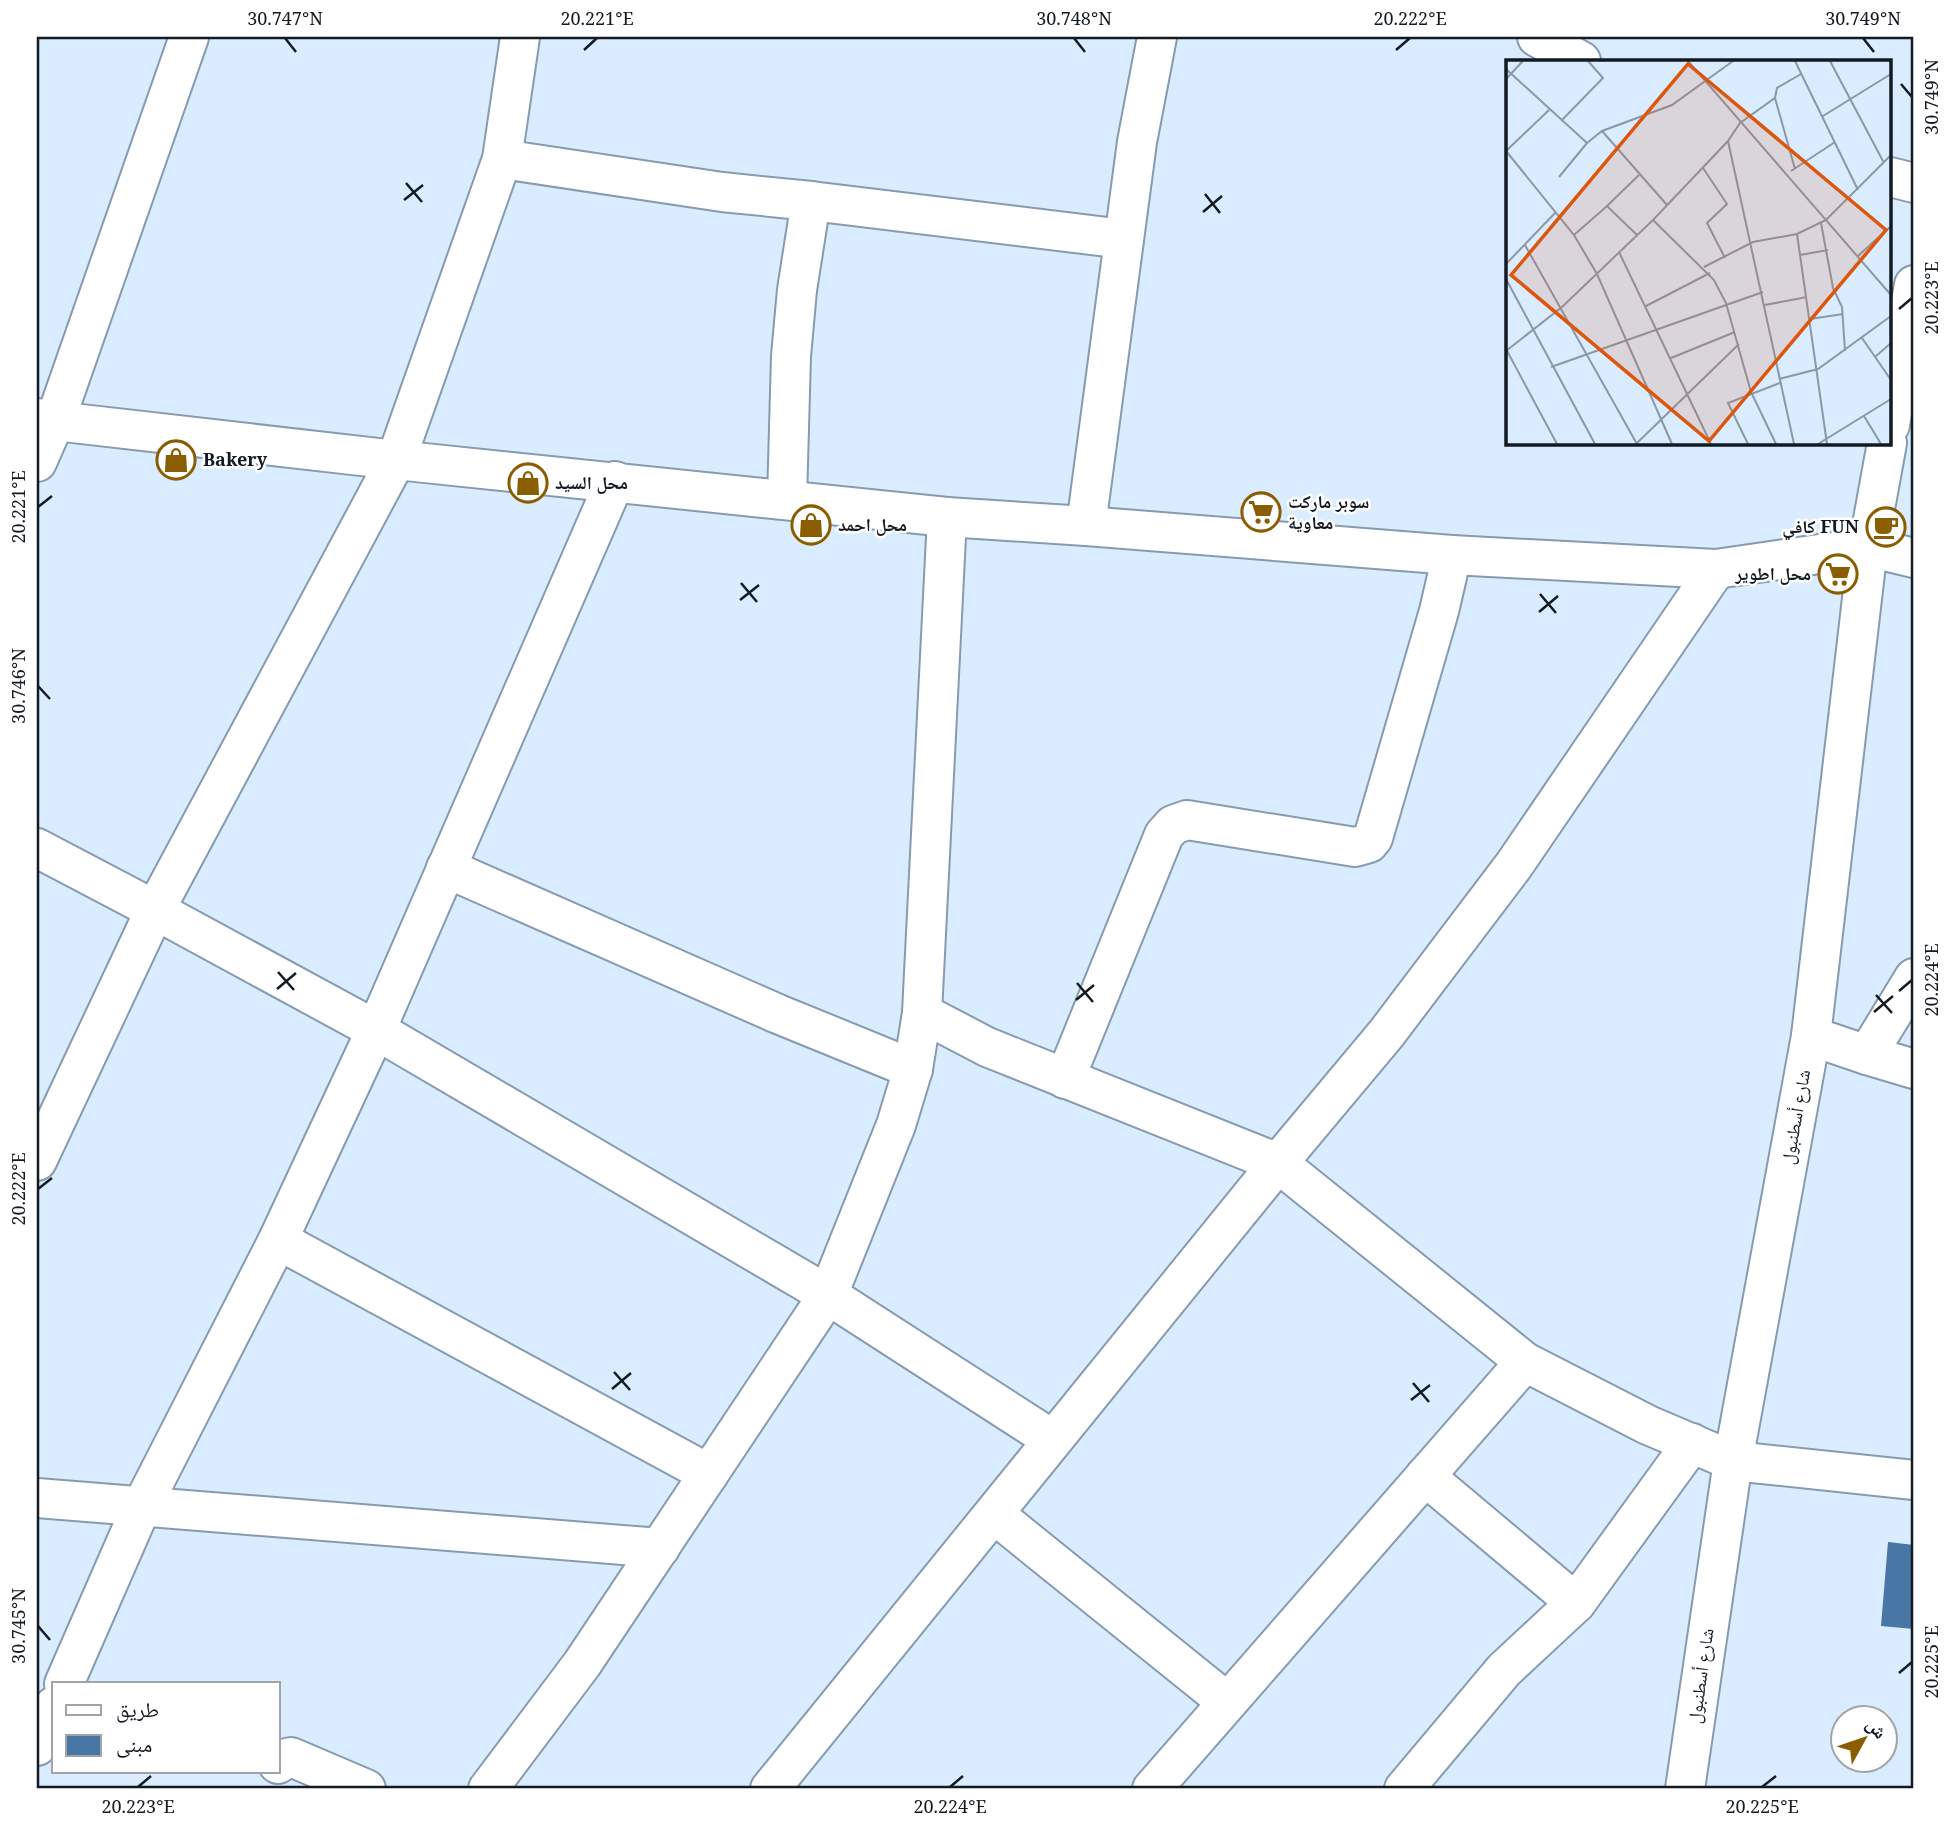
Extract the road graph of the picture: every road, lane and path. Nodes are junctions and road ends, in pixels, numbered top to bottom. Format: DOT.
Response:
graph roads {
  1 [pos="189,37"];
  2 [pos="520,37"];
  3 [pos="1157,37"];
  4 [pos="1537,37"];
  5 [pos="1579,60"];
  6 [pos="502,159"];
  7 [pos="1892,178"];
  8 [pos="1914,183"];
  9 [pos="811,201"];
  10 [pos="1124,239"];
  11 [pos="1914,285"];
  12 [pos="1892,413"];
  13 [pos="46,419"];
  14 [pos="1887,444"];
  15 [pos="396,460"];
  16 [pos="37,462"];
  17 [pos="615,481"];
  18 [pos="787,500"];
  19 [pos="947,517"];
  20 [pos="1086,526"];
  21 [pos="1868,547"];
  22 [pos="1452,555"];
  23 [pos="1914,558"];
  24 [pos="1716,569"];
  25 [pos="37,848"];
  26 [pos="446,867"];
  27 [pos="155,910"];
  28 [pos="1914,978"];
  29 [pos="922,1013"];
  30 [pos="376,1030"];
  31 [pos="1811,1036"];
  32 [pos="1867,1055"];
  33 [pos="913,1069"];
  34 [pos="1914,1069"];
  35 [pos="1065,1079"];
  36 [pos="37,1160"];
  37 [pos="1278,1163"];
  38 [pos="278,1240"];
  39 [pos="828,1295"];
  40 [pos="1525,1362"];
  41 [pos="1054,1440"];
  42 [pos="1692,1443"];
  43 [pos="1733,1461"];
  44 [pos="709,1474"];
  45 [pos="1425,1476"];
  46 [pos="1914,1480"];
  47 [pos="37,1498"];
  48 [pos="141,1508"];
  49 [pos="993,1514"];
  50 [pos="660,1548"];
  51 [pos="1576,1603"];
  52 [pos="65,1682"];
  53 [pos="1227,1702"];
  54 [pos="52,1711"];
  55 [pos="37,1746"];
  56 [pos="280,1762"];
  57 [pos="366,1789"];
  58 [pos="488,1789"];
  59 [pos="769,1789"];
  60 [pos="1152,1789"];
  61 [pos="1404,1789"];
  62 [pos="1685,1789"];
  1 -- 13 [label="street"];
  2 -- 6 [label="street"];
  3 -- 10 [label="street"];
  4 -- 5 [label="street"];
  6 -- 9 [label="street"];
  6 -- 15 [label="street"];
  7 -- 8 [label="street"];
  9 -- 10 [label="street"];
  9 -- 18 [label="street"];
  10 -- 20 [label="street"];
  11 -- 12 [label="street"];
  13 -- 15 [label="street"];
  13 -- 16 [label="street"];
  14 -- 21 [label="street, شارع أسطنبول"];
  15 -- 17 [label="street"];
  15 -- 27 [label="street"];
  17 -- 18 [label="street"];
  17 -- 26 [label="street"];
  18 -- 19 [label="street"];
  19 -- 20 [label="street"];
  19 -- 29 [label="street"];
  20 -- 22 [label="street"];
  21 -- 23 [label="street"];
  21 -- 24 [label="street"];
  21 -- 31 [label="street, شارع أسطنبول"];
  22 -- 24 [label="street"];
  22 -- 35 [label="street"];
  24 -- 37 [label="street"];
  25 -- 27 [label="street"];
  26 -- 30 [label="street"];
  26 -- 33 [label="street"];
  27 -- 30 [label="street"];
  27 -- 36 [label="street"];
  28 -- 32 [label="street"];
  29 -- 33 [label="street"];
  29 -- 35 [label="street"];
  30 -- 38 [label="street"];
  30 -- 39 [label="street"];
  31 -- 32 [label="street"];
  31 -- 43 [label="street, شارع أسطنبول"];
  32 -- 34 [label="street"];
  33 -- 39 [label="street"];
  35 -- 37 [label="street"];
  37 -- 40 [label="street"];
  37 -- 41 [label="street"];
  38 -- 44 [label="street"];
  38 -- 48 [label="street"];
  39 -- 41 [label="street"];
  39 -- 44 [label="street"];
  40 -- 42 [label="street"];
  40 -- 45 [label="street"];
  41 -- 49 [label="street"];
  42 -- 43 [label="street"];
  42 -- 51 [label="street"];
  43 -- 46 [label="street"];
  43 -- 62 [label="street, شارع أسطنبول"];
  44 -- 50 [label="street"];
  45 -- 51 [label="street"];
  45 -- 53 [label="street"];
  47 -- 48 [label="street"];
  48 -- 50 [label="street"];
  48 -- 52 [label="street"];
  49 -- 53 [label="street"];
  49 -- 59 [label="street"];
  50 -- 58 [label="street"];
  51 -- 61 [label="street"];
  53 -- 60 [label="street"];
  54 -- 55 [label="street"];
  56 -- 57 [label="street"];
}
